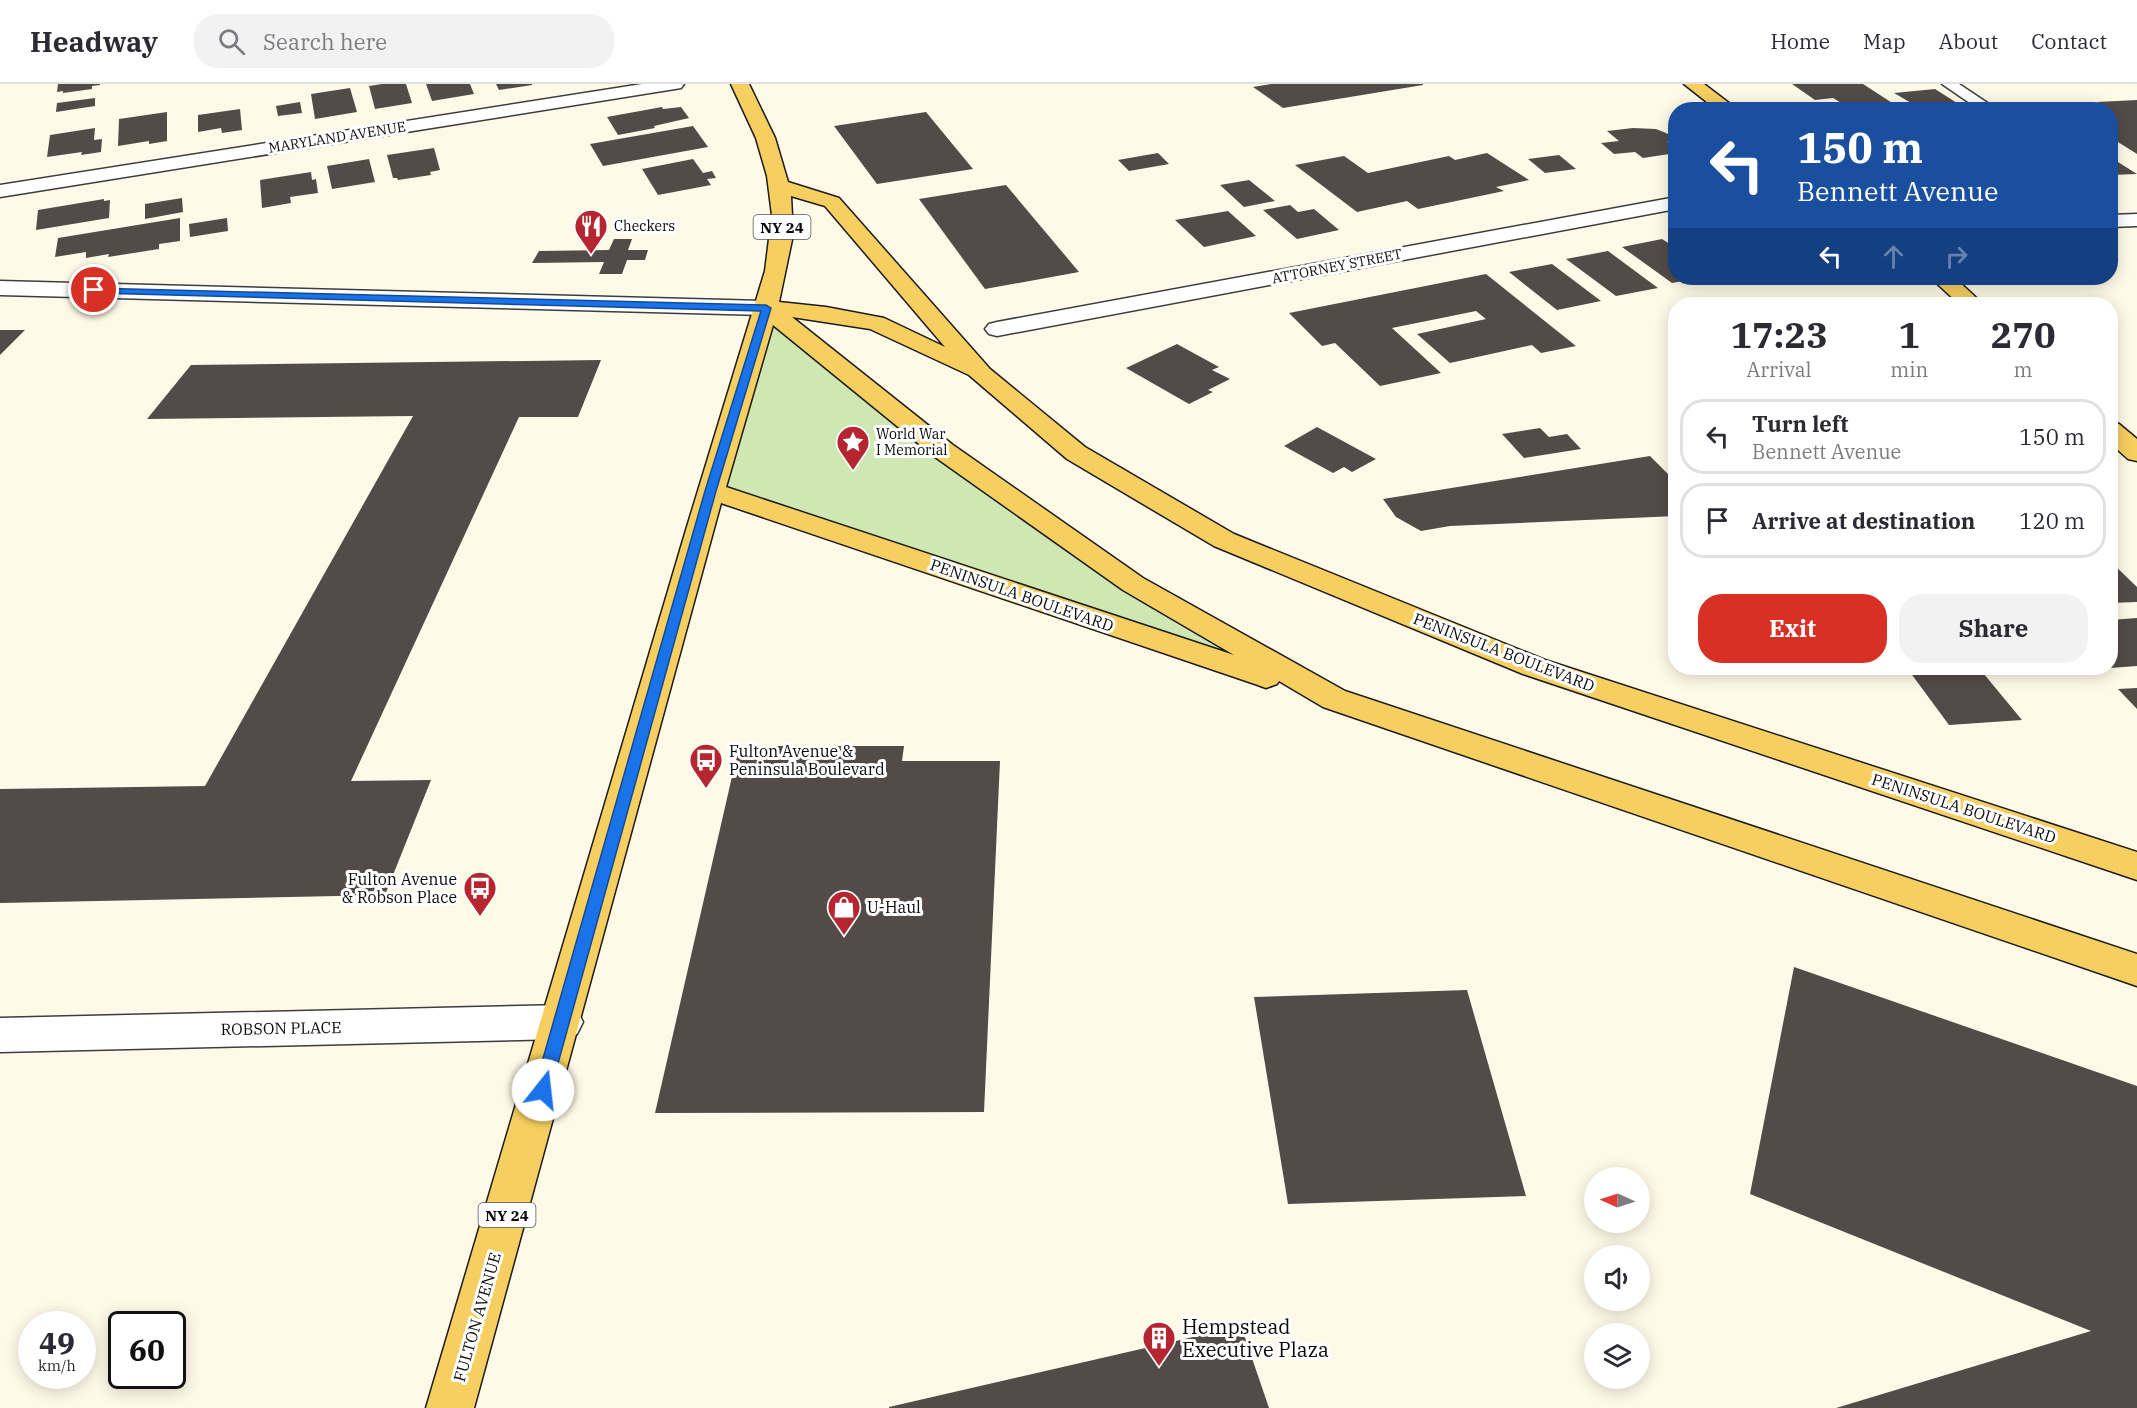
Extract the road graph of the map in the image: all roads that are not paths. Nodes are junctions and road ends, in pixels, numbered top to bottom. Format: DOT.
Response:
graph roads {
  1 [pos="675,84"];
  2 [pos="740,84"];
  3 [pos="1693,84"];
  4 [pos="1949,84"];
  5 [pos="1719,102"];
  6 [pos="1978,102"];
  7 [pos="778,185"];
  8 [pos="0,191"];
  9 [pos="1668,204"];
  10 [pos="2137,220"];
  11 [pos="2118,221"];
  12 [pos="1950,285"];
  13 [pos="0,288"];
  14 [pos="1964,297"];
  15 [pos="766,308"];
  16 [pos="998,329"];
  17 [pos="981,374"];
  18 [pos="2118,436"];
  19 [pos="2137,453"];
  20 [pos="711,491"];
  21 [pos="1334,699"];
  22 [pos="2137,866"];
  23 [pos="2137,970"];
  24 [pos="563,1022"];
  25 [pos="0,1035"];
  26 [pos="450,1408"];
  1 -- 8 [label="street, MARYLAND AVENUE"];
  2 -- 7 [label="main road, FULTON AVENUE / NY 24"];
  3 -- 5 [label="main road"];
  4 -- 6 [label="lane"];
  7 -- 15 [label="main road, FULTON AVENUE / NY 24"];
  7 -- 17 [label="main road, PENINSULA BOULEVARD"];
  9 -- 16 [label="street, ATTORNEY STREET"];
  10 -- 11 [label="street"];
  12 -- 14 [label="main road"];
  13 -- 15 [label="street"];
  15 -- 17 [label="main road, PENINSULA BOULEVARD"];
  15 -- 20 [label="main road, FULTON AVENUE / NY 24"];
  15 -- 21 [label="main road, PENINSULA BOULEVARD"];
  17 -- 22 [label="main road, PENINSULA BOULEVARD"];
  18 -- 19 [label="main road"];
  20 -- 21 [label="main road, PENINSULA BOULEVARD"];
  20 -- 24 [label="main road, FULTON AVENUE / NY 24"];
  21 -- 23 [label="main road, PENINSULA BOULEVARD"];
  24 -- 25 [label="street, ROBSON PLACE"];
  24 -- 26 [label="main road, FULTON AVENUE / NY 24"];
}
